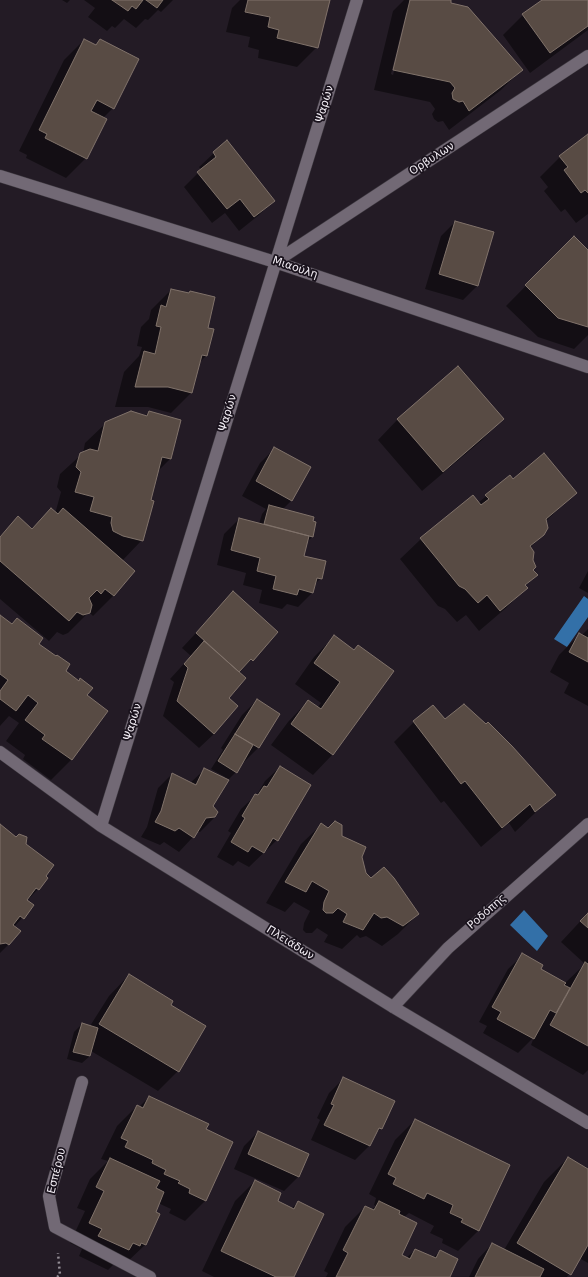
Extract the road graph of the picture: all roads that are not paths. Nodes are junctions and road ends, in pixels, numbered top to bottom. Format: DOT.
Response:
graph roads {
  1 [pos="357,0"];
  2 [pos="588,56"];
  3 [pos="0,176"];
  4 [pos="275,262"];
  5 [pos="588,367"];
  6 [pos="0,752"];
  7 [pos="588,824"];
  8 [pos="100,826"];
  9 [pos="394,1008"];
  10 [pos="82,1082"];
  11 [pos="588,1123"];
  12 [pos="150,1277"];
  1 -- 4 [label="street, Ψαρών"];
  2 -- 4 [label="street, Ορβυλων"];
  3 -- 4 [label="street, Μιαούλη"];
  4 -- 5 [label="street, Μιαούλη"];
  4 -- 8 [label="street, Ψαρών"];
  6 -- 8 [label="street, Πλειάδων"];
  7 -- 9 [label="street, Ροδόπης"];
  8 -- 9 [label="street, Πλειάδων"];
  9 -- 11 [label="street, Πλειάδων"];
  10 -- 12 [label="street, Εσπέρου"];
}
